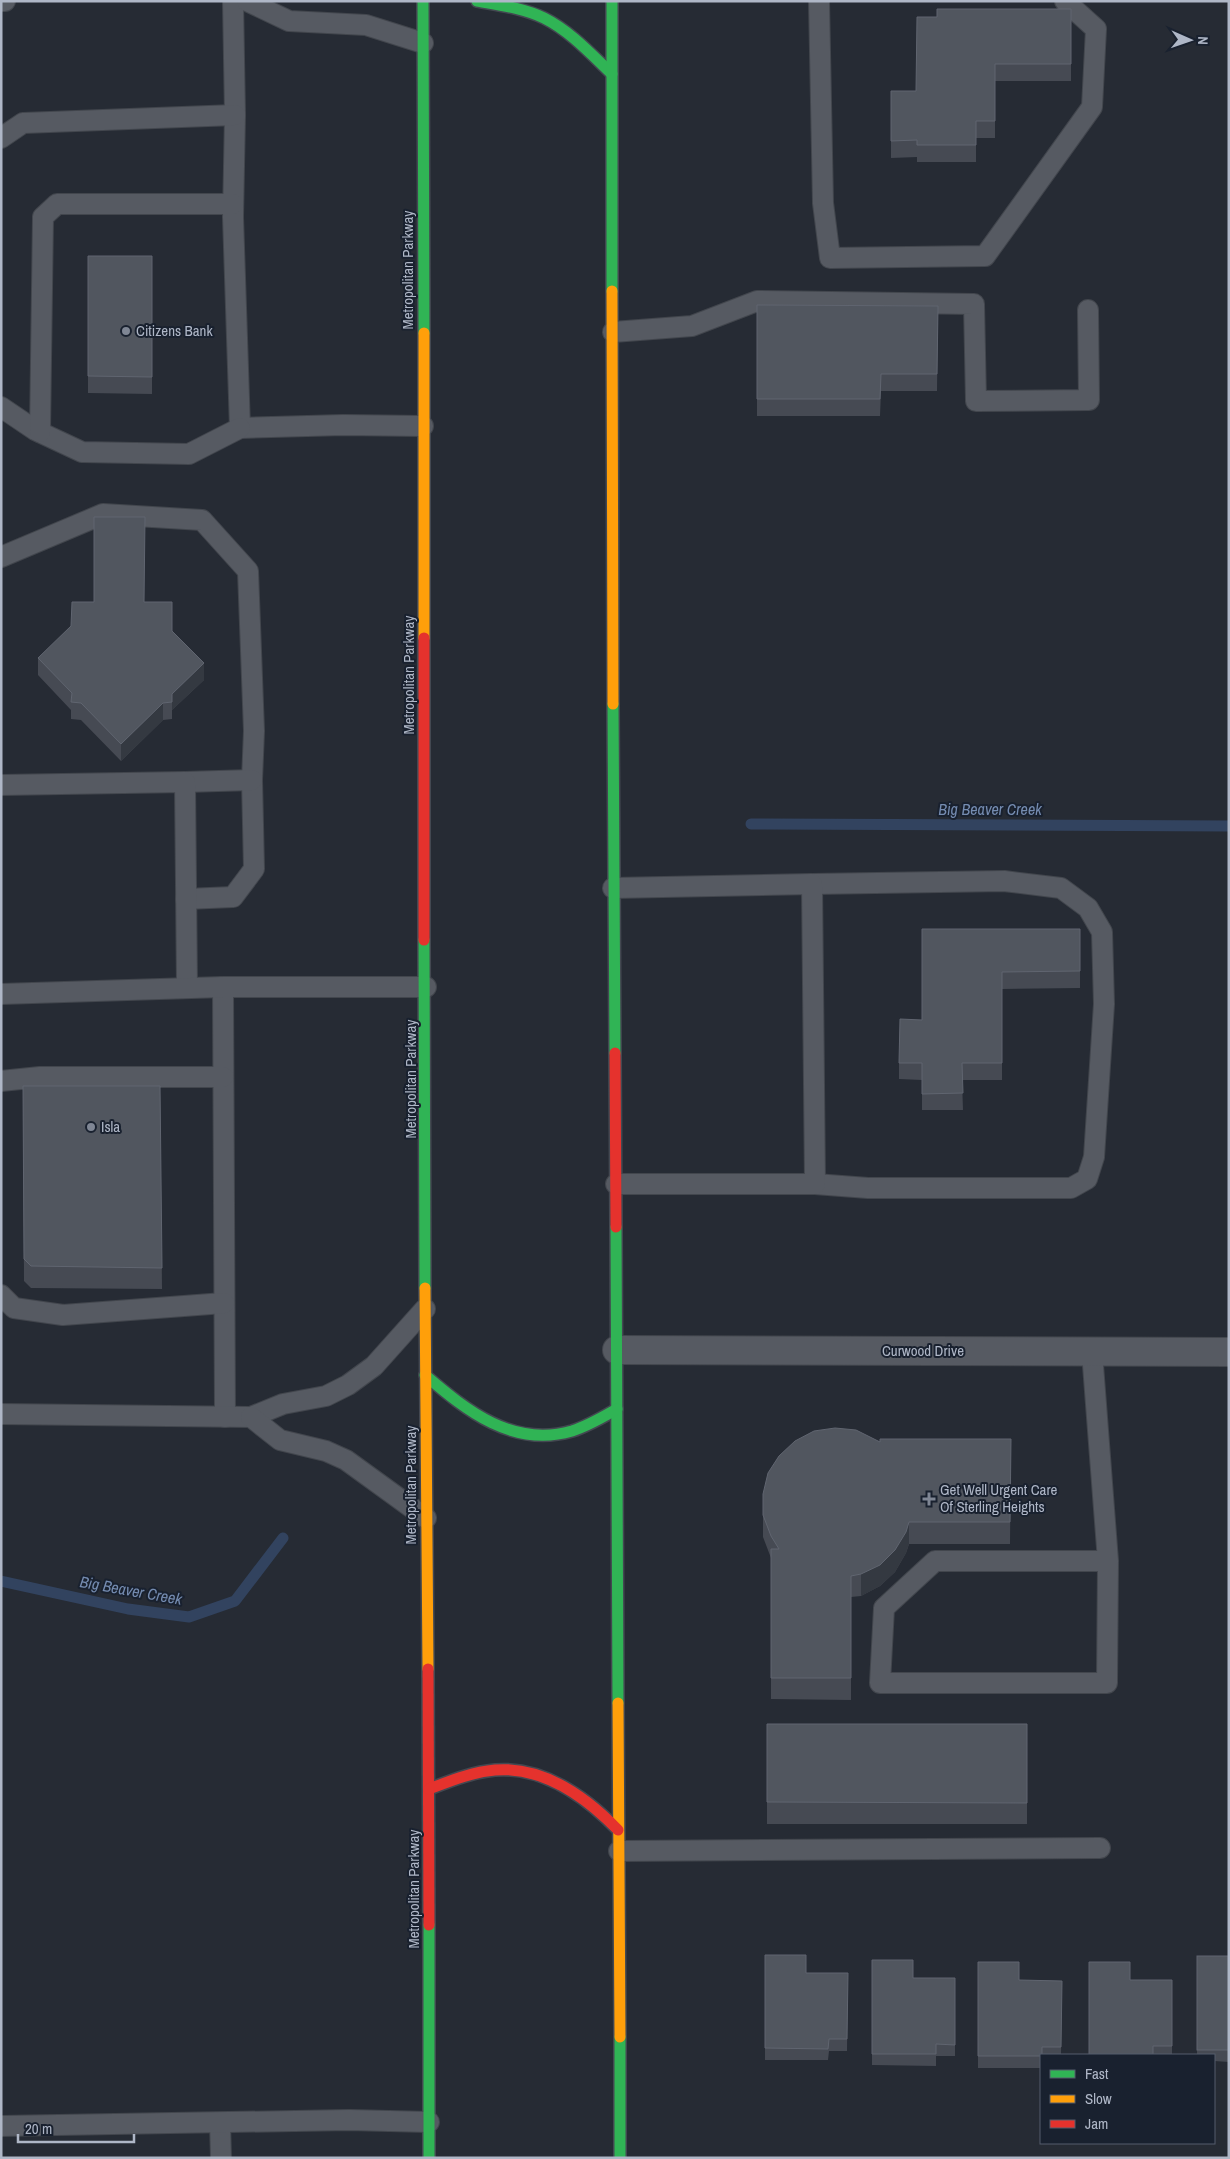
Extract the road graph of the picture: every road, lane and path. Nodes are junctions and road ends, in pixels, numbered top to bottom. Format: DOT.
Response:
graph roads {
  1 [pos="233,1"];
  2 [pos="247,1"];
  3 [pos="423,1"];
  4 [pos="477,1"];
  5 [pos="612,1"];
  6 [pos="819,1"];
  7 [pos="1066,1"];
  8 [pos="422,43"];
  9 [pos="612,74"];
  10 [pos="235,115"];
  11 [pos="1,138"];
  12 [pos="233,204"];
  13 [pos="1088,310"];
  14 [pos="613,332"];
  15 [pos="1,406"];
  16 [pos="423,426"];
  17 [pos="240,428"];
  18 [pos="40,432"];
  19 [pos="1,557"];
  20 [pos="252,780"];
  21 [pos="185,782"];
  22 [pos="1,785"];
  23 [pos="812,884"];
  24 [pos="613,888"];
  25 [pos="186,899"];
  26 [pos="223,987"];
  27 [pos="426,987"];
  28 [pos="187,988"];
  29 [pos="1,994"];
  30 [pos="223,1077"];
  31 [pos="1,1081"];
  32 [pos="616,1184"];
  33 [pos="815,1184"];
  34 [pos="1,1295"];
  35 [pos="224,1303"];
  36 [pos="425,1309"];
  37 [pos="617,1350"];
  38 [pos="1092,1352"];
  39 [pos="1229,1352"];
  40 [pos="425,1375"];
  41 [pos="617,1409"];
  42 [pos="1,1414"];
  43 [pos="225,1417"];
  44 [pos="251,1417"];
  45 [pos="426,1518"];
  46 [pos="1108,1561"];
  47 [pos="429,1788"];
  48 [pos="618,1830"];
  49 [pos="1100,1848"];
  50 [pos="619,1851"];
  51 [pos="429,2122"];
  52 [pos="220,2123"];
  53 [pos="1,2126"];
  54 [pos="221,2158"];
  55 [pos="429,2158"];
  56 [pos="620,2158"];
  1 -- 10 [label="lane"];
  2 -- 8 [label="lane"];
  3 -- 8 [label="main road, Metropolitan Parkway"];
  4 -- 9 [label="main road"];
  5 -- 9 [label="main road"];
  6 -- 7 [label="lane"];
  8 -- 16 [label="main road, Metropolitan Parkway"];
  9 -- 14 [label="main road"];
  10 -- 11 [label="lane"];
  10 -- 12 [label="lane"];
  12 -- 17 [label="lane"];
  12 -- 18 [label="lane"];
  13 -- 14 [label="lane"];
  14 -- 24 [label="main road"];
  15 -- 18 [label="lane"];
  16 -- 17 [label="lane"];
  16 -- 27 [label="main road, Metropolitan Parkway"];
  17 -- 18 [label="lane"];
  19 -- 20 [label="lane"];
  20 -- 21 [label="lane"];
  20 -- 25 [label="lane"];
  21 -- 22 [label="lane"];
  21 -- 25 [label="lane"];
  23 -- 24 [label="lane"];
  23 -- 33 [label="lane"];
  23 -- 33 [label="lane"];
  24 -- 32 [label="main road"];
  25 -- 28 [label="lane"];
  26 -- 27 [label="lane"];
  26 -- 28 [label="lane"];
  26 -- 30 [label="lane"];
  27 -- 36 [label="main road, Metropolitan Parkway"];
  28 -- 29 [label="lane"];
  30 -- 31 [label="lane"];
  30 -- 35 [label="lane"];
  32 -- 33 [label="lane"];
  32 -- 37 [label="main road"];
  34 -- 35 [label="lane"];
  35 -- 43 [label="lane"];
  36 -- 40 [label="main road, Metropolitan Parkway"];
  36 -- 44 [label="lane"];
  37 -- 38 [label="street, Curwood Drive"];
  37 -- 41 [label="main road"];
  38 -- 39 [label="street, Curwood Drive"];
  38 -- 46 [label="lane"];
  40 -- 41 [label="main road"];
  40 -- 45 [label="main road, Metropolitan Parkway"];
  41 -- 48 [label="main road"];
  42 -- 43 [label="lane"];
  43 -- 44 [label="lane"];
  44 -- 45 [label="lane"];
  45 -- 47 [label="main road, Metropolitan Parkway"];
  46 -- 46 [label="lane"];
  47 -- 48 [label="main road"];
  47 -- 51 [label="main road, Metropolitan Parkway"];
  48 -- 50 [label="main road"];
  49 -- 50 [label="lane"];
  50 -- 56 [label="main road"];
  51 -- 52 [label="lane"];
  51 -- 55 [label="main road, Metropolitan Parkway"];
  52 -- 53 [label="lane"];
  52 -- 54 [label="lane"];
}
